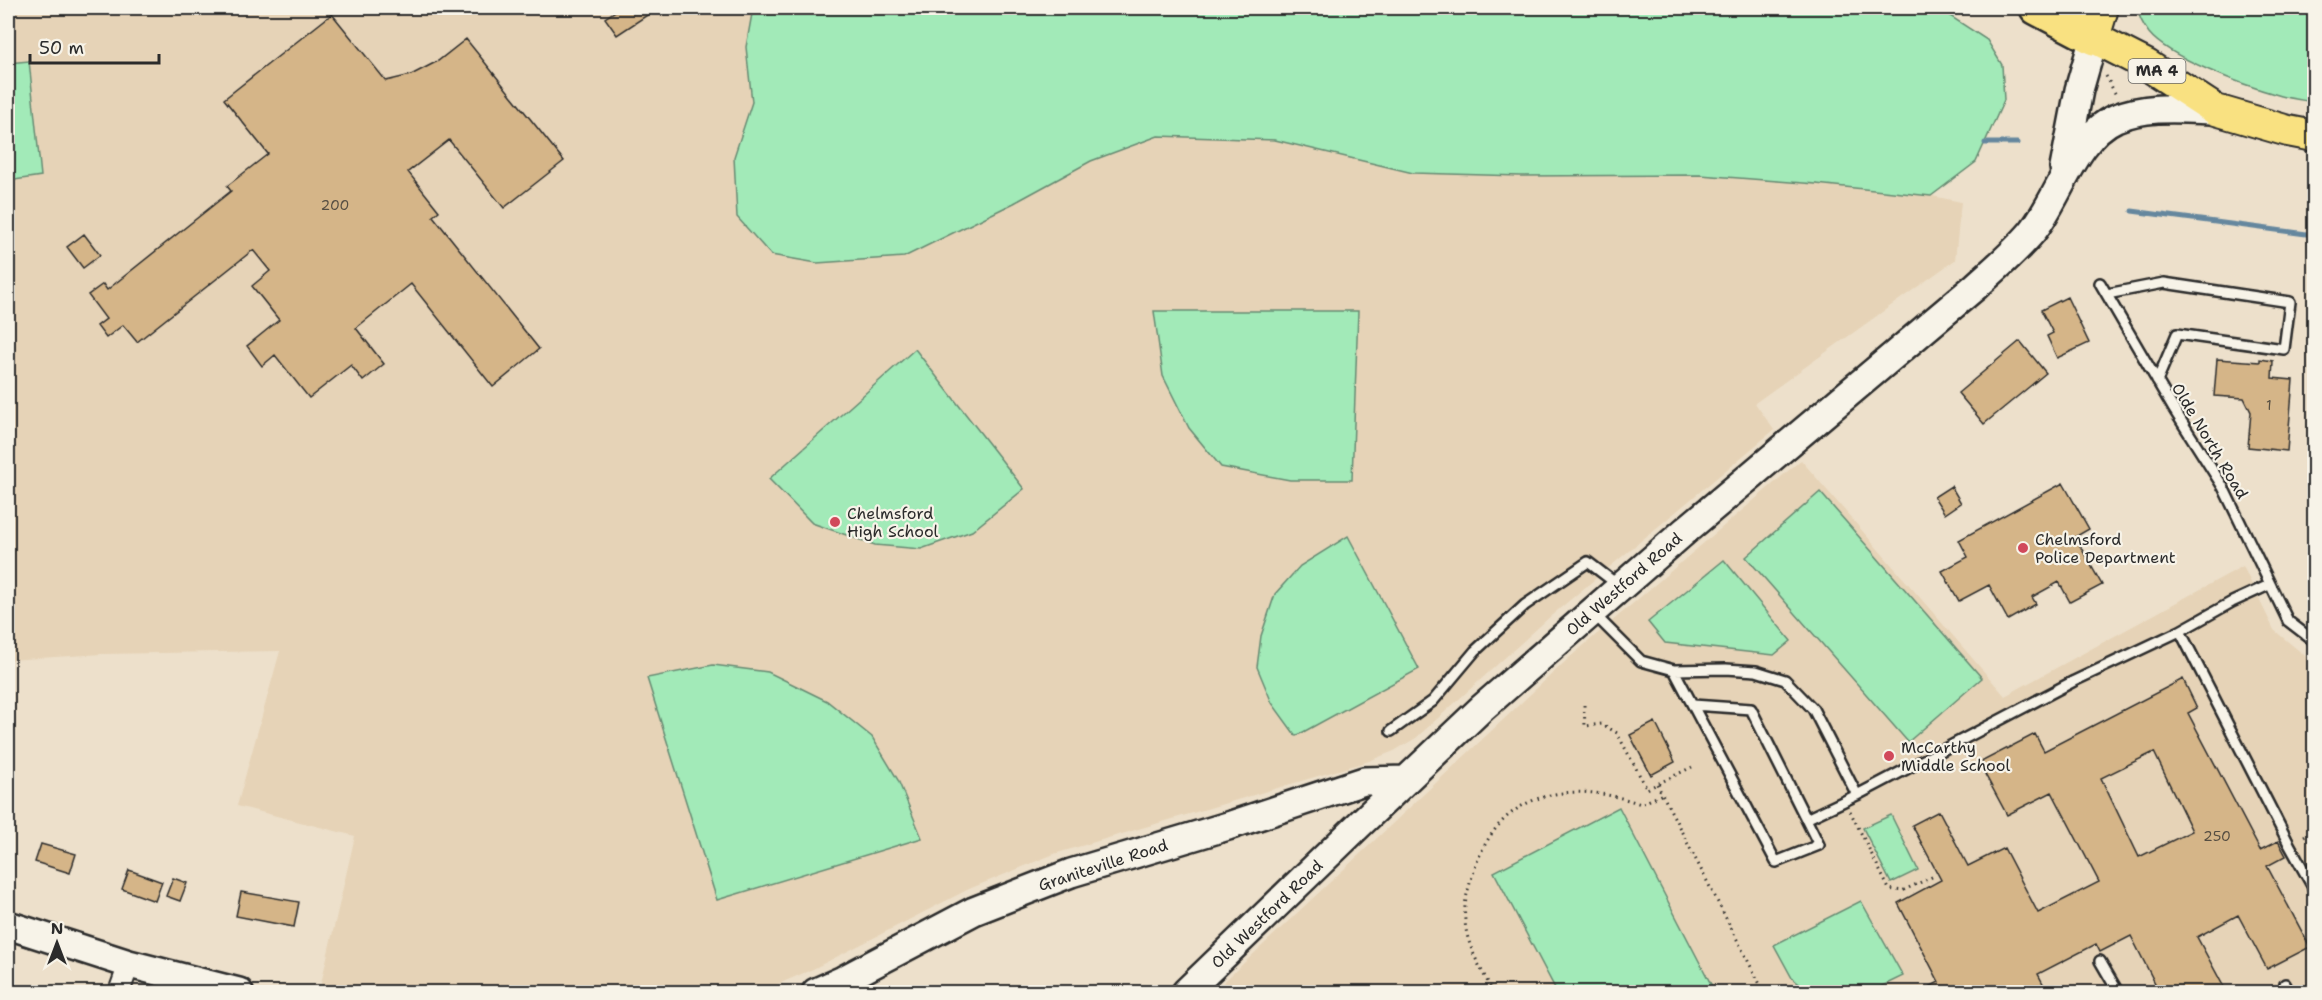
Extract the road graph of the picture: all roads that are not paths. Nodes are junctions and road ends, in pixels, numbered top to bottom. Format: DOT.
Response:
graph roads {
  1 [pos="2037,8"];
  2 [pos="2098,23"];
  3 [pos="2216,110"];
  4 [pos="2301,133"];
  5 [pos="2314,148"];
  6 [pos="2062,181"];
  7 [pos="2100,283"];
  8 [pos="2107,294"];
  9 [pos="2157,381"];
  10 [pos="2269,585"];
  11 [pos="1620,587"];
  12 [pos="1591,612"];
  13 [pos="2181,631"];
  14 [pos="2314,641"];
  15 [pos="1674,670"];
  16 [pos="1693,705"];
  17 [pos="1391,731"];
  18 [pos="1406,780"];
  19 [pos="1857,795"];
  20 [pos="1806,819"];
  21 [pos="2314,889"];
  22 [pos="8,925"];
  23 [pos="2100,961"];
  24 [pos="129,964"];
  25 [pos="119,993"];
  26 [pos="239,993"];
  27 [pos="816,993"];
  28 [pos="1186,993"];
  29 [pos="2118,993"];
  1 -- 2 [label="highway"];
  2 -- 3 [label="main road, MA 4"];
  2 -- 6 [label="main road, Old Westford Road"];
  3 -- 4 [label="main road, MA 4"];
  3 -- 6 [label="main road, Old Westford Road"];
  4 -- 5 [label="main road, MA 4"];
  6 -- 11 [label="main road, Old Westford Road"];
  7 -- 8 [label="lane, Olde North Road"];
  8 -- 9 [label="lane, Olde North Road"];
  8 -- 9 [label="lane"];
  9 -- 10 [label="lane, Olde North Road"];
  10 -- 13 [label="lane"];
  10 -- 14 [label="lane, Olde North Road"];
  11 -- 12 [label="main road, Old Westford Road"];
  11 -- 17 [label="lane"];
  12 -- 15 [label="lane"];
  12 -- 18 [label="main road, Old Westford Road"];
  13 -- 19 [label="lane"];
  13 -- 21 [label="lane"];
  15 -- 16 [label="lane"];
  15 -- 19 [label="lane"];
  16 -- 20 [label="lane"];
  16 -- 20 [label="lane"];
  18 -- 27 [label="main road, Graniteville Road"];
  18 -- 28 [label="main road, Old Westford Road"];
  19 -- 20 [label="lane"];
  22 -- 24 [label="main road"];
  23 -- 29 [label="lane"];
  24 -- 25 [label="street"];
  24 -- 26 [label="main road"];
}
